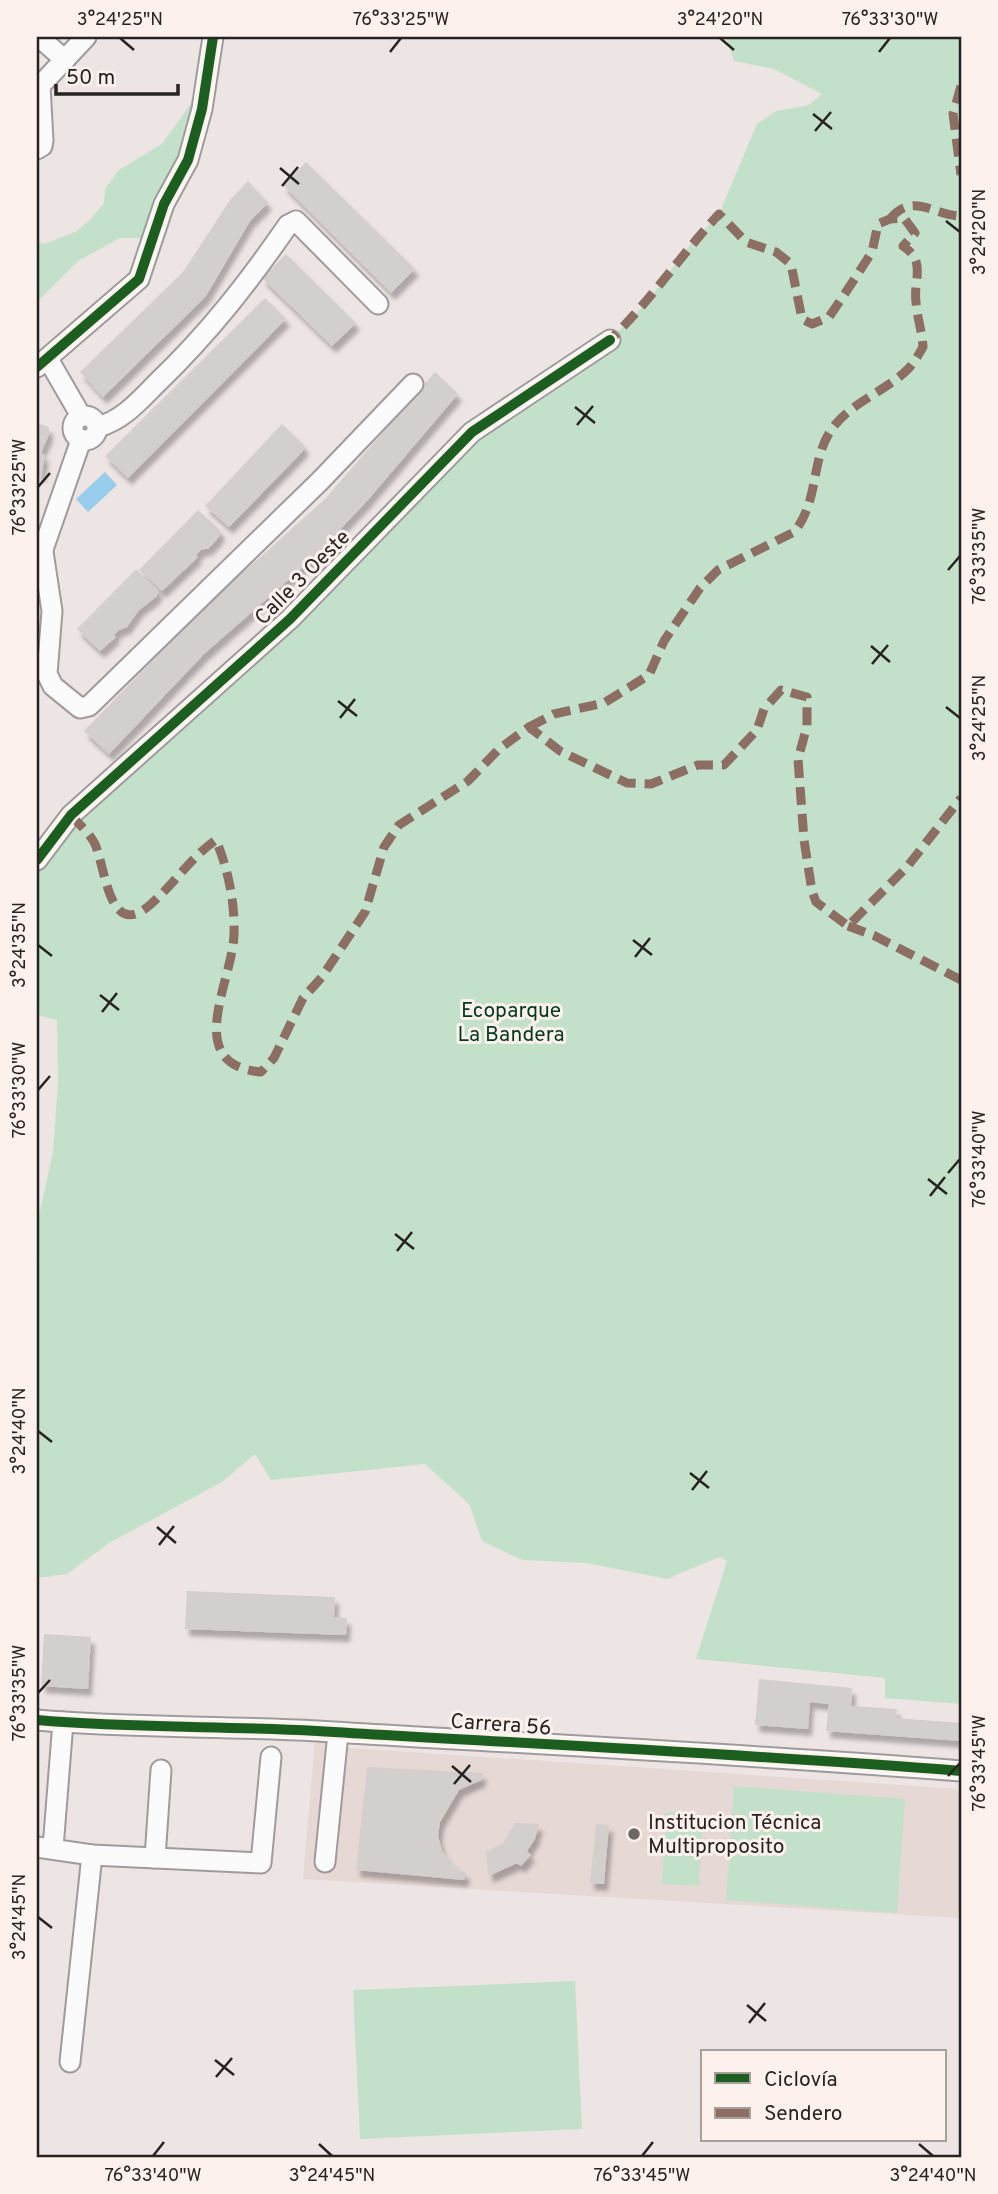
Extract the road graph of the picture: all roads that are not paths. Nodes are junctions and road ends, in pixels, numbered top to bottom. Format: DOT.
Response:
graph roads {
  1 [pos="39,37"];
  2 [pos="86,37"];
  3 [pos="213,37"];
  4 [pos="65,60"];
  5 [pos="41,79"];
  6 [pos="37,149"];
  7 [pos="378,304"];
  8 [pos="610,340"];
  9 [pos="41,364"];
  10 [pos="413,384"];
  11 [pos="84,426"];
  12 [pos="40,559"];
  13 [pos="37,860"];
  14 [pos="37,1720"];
  15 [pos="63,1722"];
  16 [pos="338,1733"];
  17 [pos="271,1757"];
  18 [pos="161,1770"];
  19 [pos="961,1771"];
  20 [pos="45,1848"];
  21 [pos="92,1855"];
  22 [pos="155,1858"];
  23 [pos="325,1862"];
  24 [pos="70,2062"];
  1 -- 4 [label="street"];
  2 -- 4 [label="street"];
  3 -- 9 [label="street"];
  4 -- 5 [label="street"];
  5 -- 6 [label="street"];
  7 -- 11 [label="street"];
  8 -- 13 [label="street, Calle 3 Oeste"];
  9 -- 11 [label="street"];
  10 -- 12 [label="street"];
  11 -- 12 [label="street"];
  14 -- 15 [label="street, Carrera 56"];
  15 -- 16 [label="street, Carrera 56"];
  15 -- 20 [label="street"];
  16 -- 19 [label="street, Carrera 56"];
  16 -- 23 [label="street"];
  17 -- 22 [label="street"];
  18 -- 22 [label="street"];
  20 -- 21 [label="street"];
  21 -- 22 [label="street"];
  21 -- 24 [label="street"];
}
